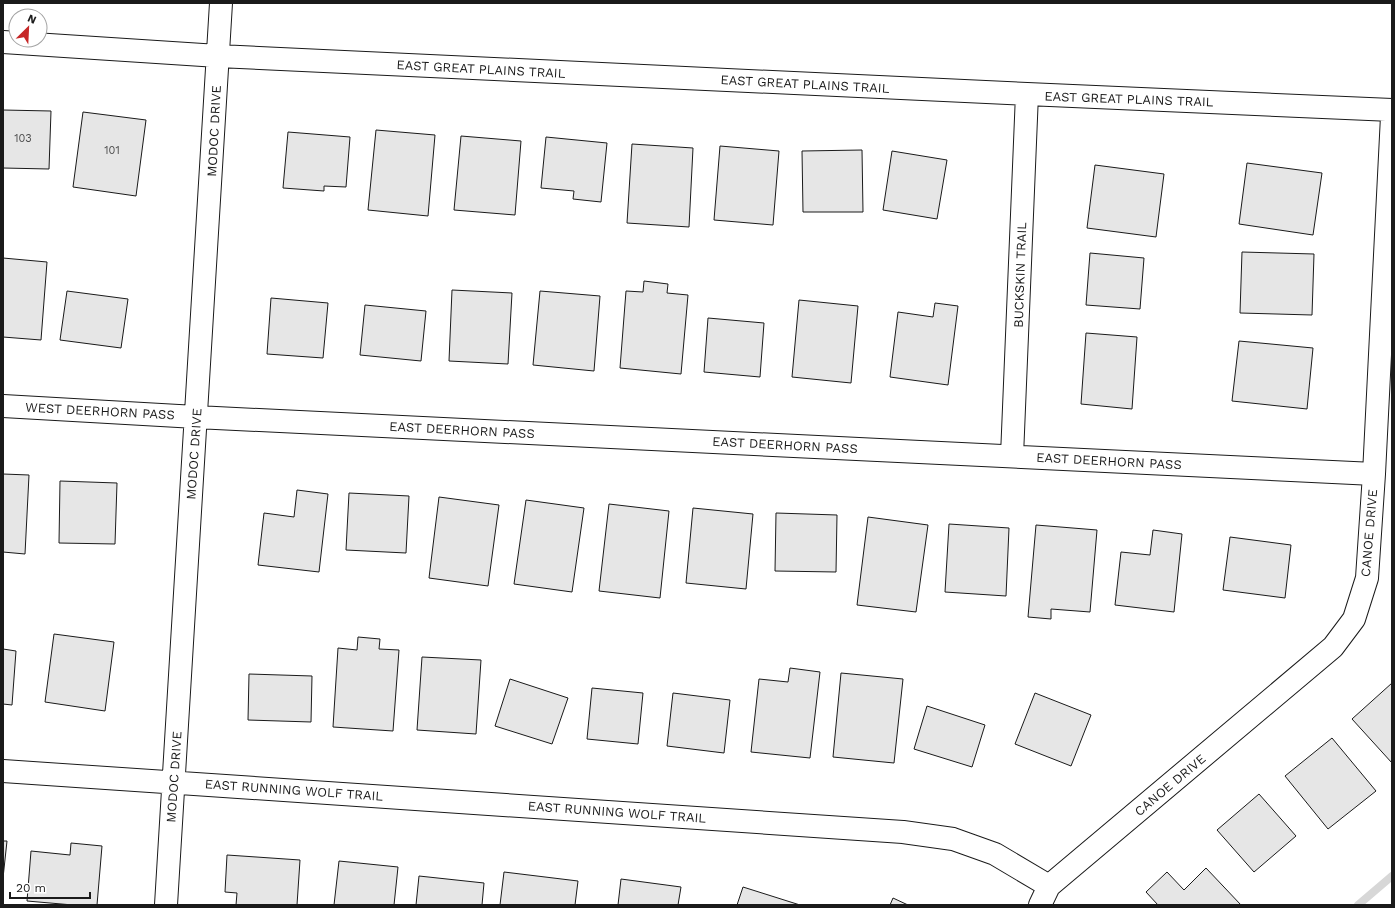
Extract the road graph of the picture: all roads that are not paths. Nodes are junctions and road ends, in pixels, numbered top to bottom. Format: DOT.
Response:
graph roads {
  1 [pos="221,3"];
  2 [pos="3,42"];
  3 [pos="218,56"];
  4 [pos="1027,94"];
  5 [pos="1392,110"];
  6 [pos="1392,116"];
  7 [pos="3,406"];
  8 [pos="196,417"];
  9 [pos="1012,456"];
  10 [pos="1374,474"];
  11 [pos="3,771"];
  12 [pos="174,782"];
  13 [pos="1044,896"];
  14 [pos="166,905"];
  1 -- 3 [label="street, MODOC DRIVE"];
  2 -- 3 [label="street, EAST GREAT PLAINS TRAIL"];
  3 -- 4 [label="street, EAST GREAT PLAINS TRAIL"];
  3 -- 8 [label="street, MODOC DRIVE"];
  4 -- 5 [label="street, EAST GREAT PLAINS TRAIL"];
  4 -- 9 [label="street, BUCKSKIN TRAIL"];
  6 -- 10 [label="street, CANOE DRIVE"];
  7 -- 8 [label="street, WEST DEERHORN PASS"];
  8 -- 9 [label="street, EAST DEERHORN PASS"];
  8 -- 12 [label="street, MODOC DRIVE"];
  9 -- 10 [label="street, EAST DEERHORN PASS"];
  10 -- 13 [label="street, CANOE DRIVE"];
  11 -- 12 [label="street, EAST RUNNING WOLF TRAIL"];
  12 -- 13 [label="street, EAST RUNNING WOLF TRAIL"];
  12 -- 14 [label="street, MODOC DRIVE"];
}
